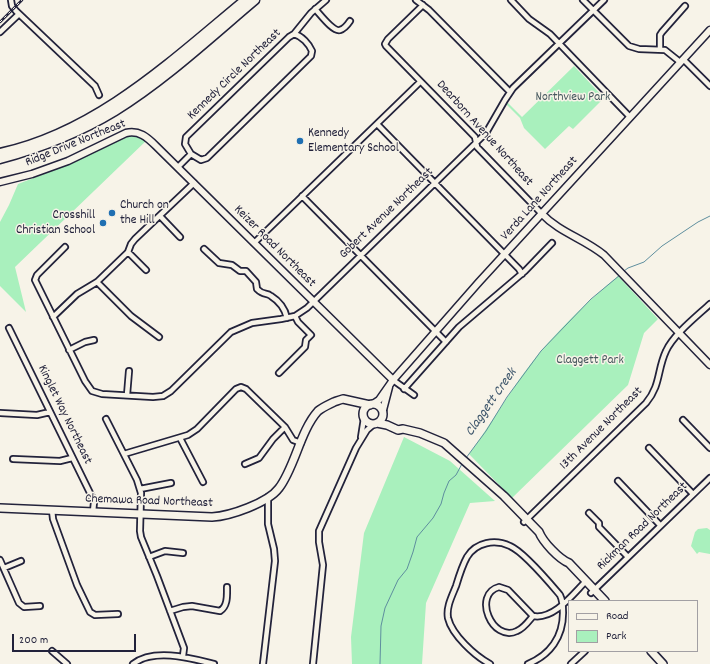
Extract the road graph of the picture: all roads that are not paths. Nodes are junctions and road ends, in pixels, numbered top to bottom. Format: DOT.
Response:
graph roads {
  1 [pos="11,0"];
  2 [pos="245,0"];
  3 [pos="255,0"];
  4 [pos="326,0"];
  5 [pos="416,0"];
  6 [pos="511,0"];
  7 [pos="583,0"];
  8 [pos="604,0"];
  9 [pos="423,5"];
  10 [pos="684,6"];
  11 [pos="315,9"];
  12 [pos="593,11"];
  13 [pos="19,14"];
  14 [pos="350,21"];
  15 [pos="710,30"];
  16 [pos="0,32"];
  17 [pos="294,34"];
  18 [pos="560,44"];
  19 [pos="660,49"];
  20 [pos="682,60"];
  21 [pos="420,82"];
  22 [pos="710,86"];
  23 [pos="510,92"];
  24 [pos="99,95"];
  25 [pos="630,117"];
  26 [pos="377,124"];
  27 [pos="138,132"];
  28 [pos="476,143"];
  29 [pos="0,153"];
  30 [pos="191,154"];
  31 [pos="0,159"];
  32 [pos="178,167"];
  33 [pos="0,182"];
  34 [pos="194,183"];
  35 [pos="434,183"];
  36 [pos="302,196"];
  37 [pos="541,213"];
  38 [pos="160,216"];
  39 [pos="180,237"];
  40 [pos="254,243"];
  41 [pos="552,243"];
  42 [pos="65,247"];
  43 [pos="204,249"];
  44 [pos="128,252"];
  45 [pos="504,254"];
  46 [pos="360,255"];
  47 [pos="146,270"];
  48 [pos="522,274"];
  49 [pos="97,282"];
  50 [pos="313,302"];
  51 [pos="710,304"];
  52 [pos="295,316"];
  53 [pos="53,317"];
  54 [pos="287,318"];
  55 [pos="9,328"];
  56 [pos="435,332"];
  57 [pos="680,333"];
  58 [pos="159,337"];
  59 [pos="94,340"];
  60 [pos="446,342"];
  61 [pos="69,350"];
  62 [pos="710,364"];
  63 [pos="129,370"];
  64 [pos="279,373"];
  65 [pos="391,383"];
  66 [pos="404,389"];
  67 [pos="127,395"];
  68 [pos="414,395"];
  69 [pos="335,402"];
  70 [pos="371,404"];
  71 [pos="50,412"];
  72 [pos="383,412"];
  73 [pos="0,414"];
  74 [pos="364,416"];
  75 [pos="106,419"];
  76 [pos="683,420"];
  77 [pos="375,424"];
  78 [pos="285,427"];
  79 [pos="404,429"];
  80 [pos="361,437"];
  81 [pos="180,438"];
  82 [pos="301,443"];
  83 [pos="649,448"];
  84 [pos="710,448"];
  85 [pos="124,454"];
  86 [pos="13,458"];
  87 [pos="72,458"];
  88 [pos="246,464"];
  89 [pos="710,479"];
  90 [pos="618,481"];
  91 [pos="203,482"];
  92 [pos="171,483"];
  93 [pos="140,489"];
  94 [pos="693,494"];
  95 [pos="268,497"];
  96 [pos="0,508"];
  97 [pos="52,510"];
  98 [pos="93,512"];
  99 [pos="589,513"];
  100 [pos="140,514"];
  101 [pos="525,521"];
  102 [pos="660,525"];
  103 [pos="183,553"];
  104 [pos="150,557"];
  105 [pos="628,557"];
  106 [pos="0,560"];
  107 [pos="21,562"];
  108 [pos="4,568"];
  109 [pos="584,582"];
  110 [pos="227,587"];
  111 [pos="593,591"];
  112 [pos="599,600"];
  113 [pos="604,600"];
  114 [pos="563,604"];
  115 [pos="40,606"];
  116 [pos="170,612"];
  117 [pos="118,614"];
  118 [pos="533,616"];
  119 [pos="52,651"];
  120 [pos="584,652"];
  121 [pos="651,652"];
  122 [pos="184,656"];
  123 [pos="67,664"];
  124 [pos="133,664"];
  125 [pos="214,664"];
  126 [pos="264,664"];
  127 [pos="312,664"];
  128 [pos="490,664"];
  129 [pos="528,664"];
  130 [pos="571,664"];
  131 [pos="663,664"];
  1 -- 13 [label="street"];
  2 -- 29 [label="highway"];
  3 -- 31 [label="highway"];
  4 -- 11 [label="street"];
  5 -- 9 [label="street"];
  6 -- 18 [label="street"];
  7 -- 12 [label="street"];
  8 -- 12 [label="street, Gobert Avenue Northeast"];
  9 -- 21 [label="street, Dearborn Avenue Northeast"];
  9 -- 23 [label="street"];
  10 -- 19 [label="street"];
  11 -- 14 [label="street"];
  11 -- 17 [label="street"];
  12 -- 18 [label="street, Gobert Avenue Northeast"];
  12 -- 19 [label="street"];
  13 -- 16 [label="street"];
  13 -- 24 [label="street"];
  15 -- 20 [label="street, Verda Lane Northeast"];
  17 -- 30 [label="street, Kennedy Circle Northeast"];
  17 -- 30 [label="street, Kennedy Circle Northeast"];
  18 -- 23 [label="street, Gobert Avenue Northeast"];
  18 -- 25 [label="street"];
  19 -- 20 [label="street"];
  20 -- 22 [label="street"];
  20 -- 25 [label="street, Verda Lane Northeast"];
  21 -- 26 [label="street"];
  21 -- 28 [label="street, Dearborn Avenue Northeast"];
  23 -- 28 [label="street, Gobert Avenue Northeast"];
  25 -- 37 [label="street, Verda Lane Northeast"];
  26 -- 35 [label="street"];
  26 -- 36 [label="street"];
  27 -- 32 [label="street, Keizer Road Northeast"];
  27 -- 33 [label="street, Ridge Drive Northeast"];
  28 -- 35 [label="street, Gobert Avenue Northeast"];
  28 -- 37 [label="street, Dearborn Avenue Northeast"];
  30 -- 32 [label="street"];
  32 -- 34 [label="street, Keizer Road Northeast"];
  34 -- 38 [label="street"];
  34 -- 40 [label="street, Keizer Road Northeast"];
  35 -- 45 [label="street"];
  35 -- 46 [label="street, Gobert Avenue Northeast"];
  36 -- 40 [label="street"];
  36 -- 46 [label="street"];
  37 -- 45 [label="street, Verda Lane Northeast"];
  37 -- 57 [label="street, Dearborn Avenue Northeast"];
  38 -- 39 [label="street"];
  38 -- 44 [label="street"];
  40 -- 50 [label="street, Keizer Road Northeast"];
  41 -- 48 [label="street"];
  42 -- 53 [label="street"];
  43 -- 54 [label="street"];
  44 -- 47 [label="street"];
  44 -- 49 [label="street"];
  45 -- 48 [label="street"];
  45 -- 56 [label="street, Verda Lane Northeast"];
  46 -- 50 [label="street, Gobert Avenue Northeast"];
  46 -- 56 [label="street"];
  48 -- 60 [label="street"];
  49 -- 53 [label="street"];
  49 -- 58 [label="street"];
  50 -- 52 [label="street, Gobert Avenue Northeast"];
  50 -- 65 [label="street, Keizer Road Northeast"];
  51 -- 57 [label="street, 13th Avenue Northeast"];
  52 -- 54 [label="street"];
  52 -- 64 [label="street"];
  53 -- 61 [label="street"];
  54 -- 67 [label="street"];
  55 -- 71 [label="street, Kinglet Way Northeast"];
  56 -- 60 [label="street"];
  56 -- 65 [label="street, Verda Lane Northeast"];
  57 -- 62 [label="street, Dearborn Avenue Northeast"];
  57 -- 101 [label="street, 13th Avenue Northeast"];
  59 -- 61 [label="street"];
  60 -- 66 [label="street"];
  61 -- 67 [label="street"];
  63 -- 67 [label="street"];
  65 -- 66 [label="street"];
  65 -- 70 [label="street, Verda Lane Northeast"];
  65 -- 72 [label="street, Verda Lane Northeast"];
  66 -- 68 [label="street"];
  69 -- 70 [label="main road, Chemawa Road Northeast"];
  69 -- 74 [label="main road"];
  69 -- 82 [label="main road, Chemawa Road Northeast"];
  70 -- 72 [label="main road"];
  70 -- 74 [label="main road"];
  71 -- 73 [label="street"];
  71 -- 87 [label="street, Kinglet Way Northeast"];
  72 -- 77 [label="main road"];
  72 -- 79 [label="main road"];
  74 -- 77 [label="main road"];
  74 -- 80 [label="street"];
  75 -- 85 [label="street"];
  76 -- 84 [label="street"];
  77 -- 79 [label="main road"];
  77 -- 80 [label="street"];
  78 -- 81 [label="street"];
  78 -- 82 [label="street"];
  78 -- 88 [label="street"];
  79 -- 101 [label="main road"];
  80 -- 127 [label="street"];
  81 -- 85 [label="street"];
  81 -- 91 [label="street"];
  82 -- 95 [label="main road, Chemawa Road Northeast"];
  83 -- 94 [label="street"];
  85 -- 93 [label="street"];
  86 -- 87 [label="street"];
  87 -- 98 [label="street, Kinglet Way Northeast"];
  89 -- 94 [label="street, Rickman Road Northeast"];
  90 -- 102 [label="street"];
  92 -- 93 [label="street"];
  93 -- 100 [label="street"];
  94 -- 102 [label="street, Rickman Road Northeast"];
  95 -- 100 [label="main road, Chemawa Road Northeast"];
  95 -- 126 [label="street"];
  96 -- 97 [label="main road, Chemawa Road Northeast"];
  97 -- 98 [label="main road, Chemawa Road Northeast"];
  97 -- 117 [label="street"];
  98 -- 100 [label="main road, Chemawa Road Northeast"];
  99 -- 105 [label="street"];
  100 -- 104 [label="street"];
  101 -- 109 [label="main road"];
  102 -- 105 [label="street, Rickman Road Northeast"];
  103 -- 104 [label="street"];
  104 -- 116 [label="street"];
  105 -- 111 [label="street, Rickman Road Northeast"];
  106 -- 108 [label="street"];
  107 -- 108 [label="street"];
  108 -- 115 [label="street"];
  109 -- 111 [label="main road"];
  109 -- 114 [label="street"];
  110 -- 116 [label="street"];
  111 -- 112 [label="main road"];
  111 -- 113 [label="main road"];
  114 -- 118 [label="street"];
  114 -- 128 [label="street"];
  114 -- 129 [label="street"];
  116 -- 122 [label="street"];
  118 -- 118 [label="street"];
  119 -- 123 [label="street"];
  120 -- 130 [label="street"];
  121 -- 131 [label="main road"];
  122 -- 124 [label="street"];
  122 -- 125 [label="street"];
}
